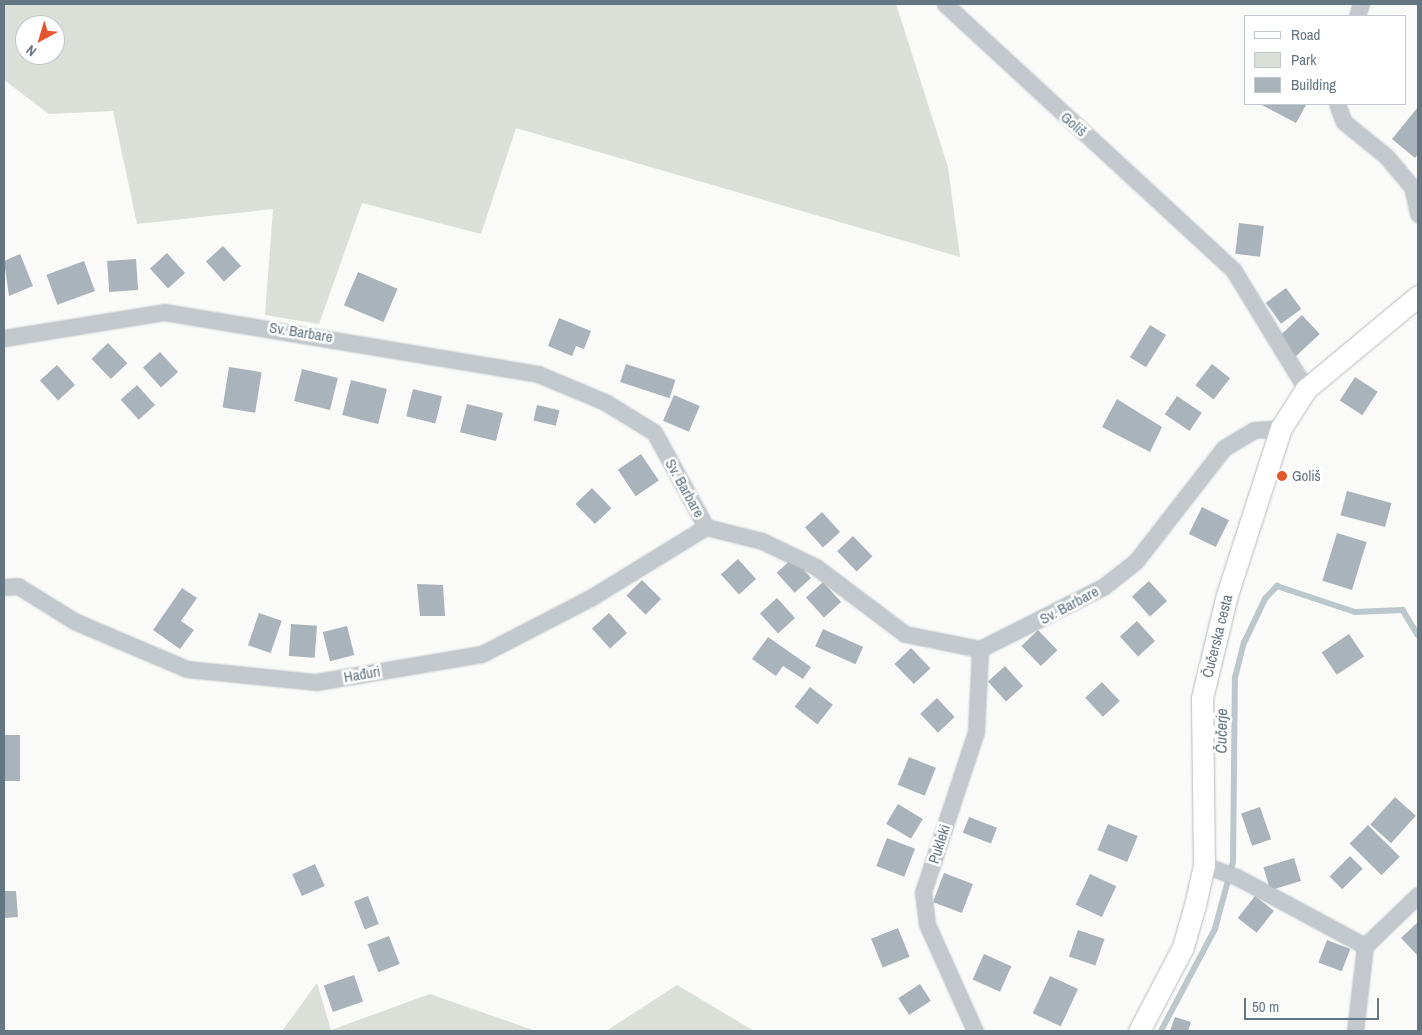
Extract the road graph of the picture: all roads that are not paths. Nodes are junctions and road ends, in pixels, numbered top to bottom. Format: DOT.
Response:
graph roads {
  1 [pos="946,4"];
  2 [pos="1337,105"];
  3 [pos="1418,214"];
  4 [pos="1418,296"];
  5 [pos="4,338"];
  6 [pos="1306,389"];
  7 [pos="1281,428"];
  8 [pos="706,527"];
  9 [pos="4,587"];
  10 [pos="980,649"];
  11 [pos="1211,868"];
  12 [pos="1418,895"];
  13 [pos="1365,946"];
  14 [pos="975,1031"];
  15 [pos="1139,1031"];
  16 [pos="1355,1031"];
  1 -- 6 [label="street, Goliš"];
  2 -- 3 [label="street"];
  4 -- 6 [label="street, Čučerska cesta"];
  5 -- 8 [label="street, Sv. Barbare"];
  6 -- 7 [label="street, Čučerska cesta"];
  7 -- 10 [label="street, Sv. Barbare"];
  7 -- 11 [label="street, Čučerska cesta"];
  8 -- 9 [label="street, Hađuri"];
  8 -- 10 [label="street, Sv. Barbare"];
  10 -- 14 [label="street, Pukleki"];
  11 -- 13 [label="street"];
  11 -- 15 [label="street, Čučerska cesta"];
  12 -- 13 [label="street"];
  13 -- 16 [label="street"];
}
